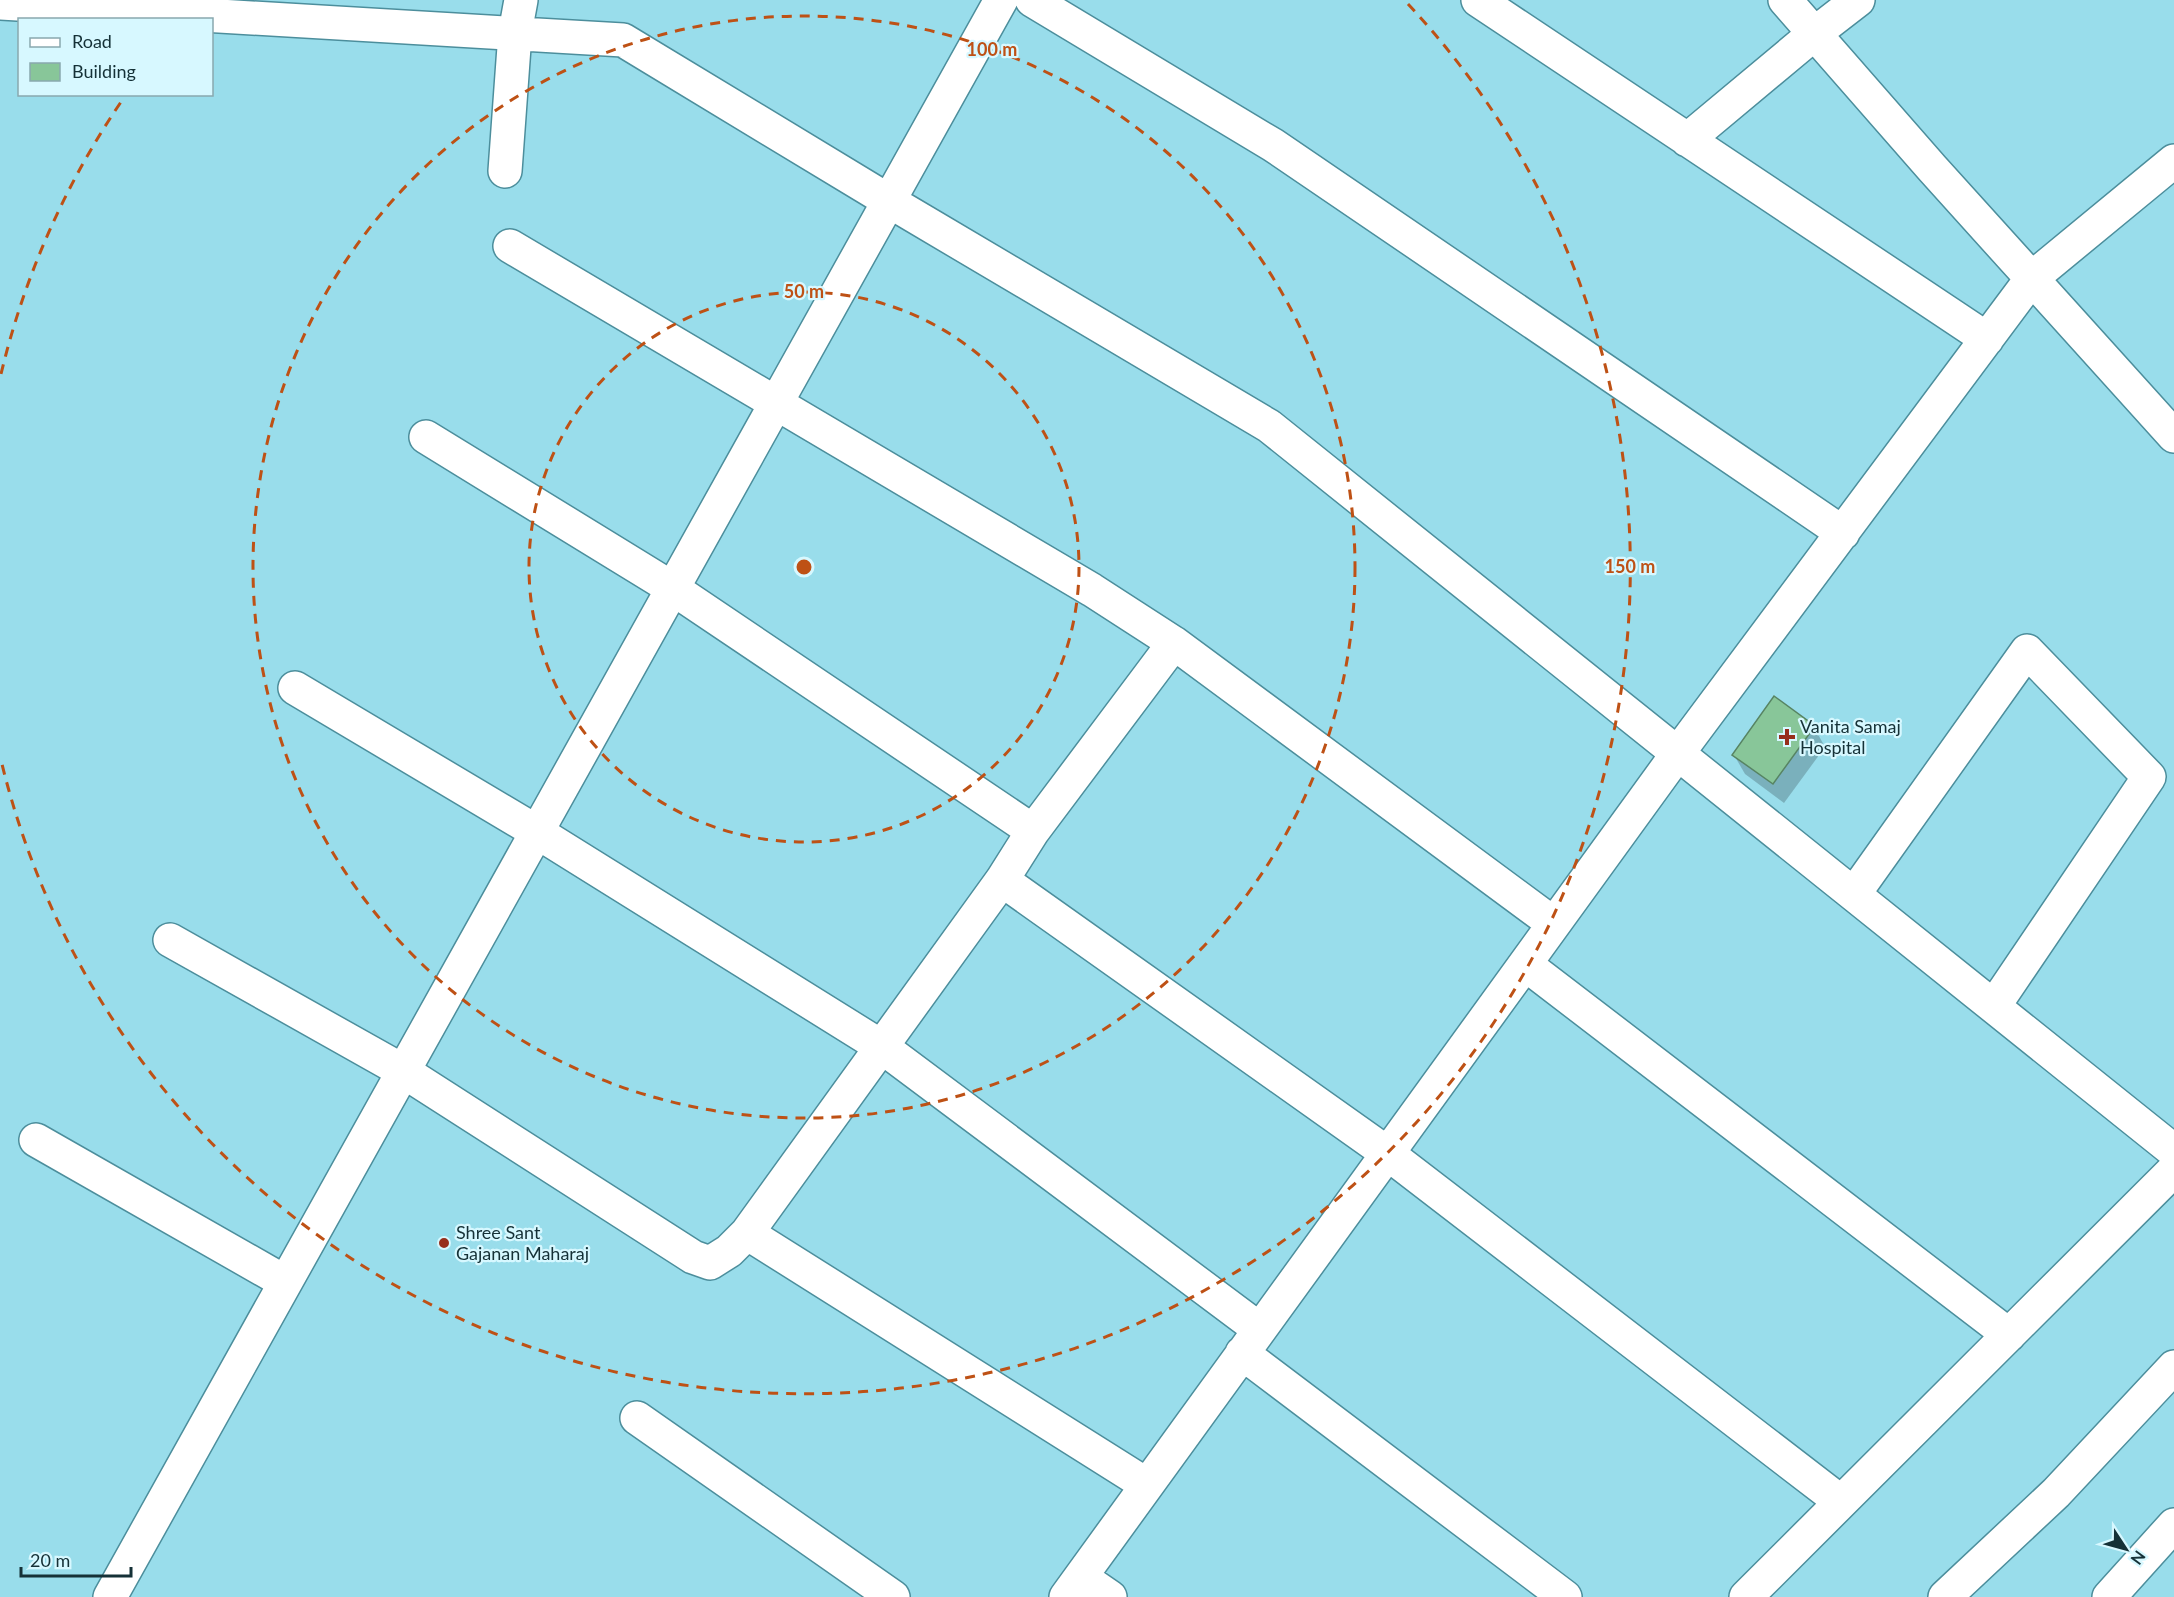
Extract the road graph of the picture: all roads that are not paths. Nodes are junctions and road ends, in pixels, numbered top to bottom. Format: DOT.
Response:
graph roads {
  1 [pos="521,0"];
  2 [pos="1001,0"];
  3 [pos="1032,0"];
  4 [pos="1478,0"];
  5 [pos="1785,0"];
  6 [pos="1858,0"];
  7 [pos="0,3"];
  8 [pos="515,33"];
  9 [pos="1814,34"];
  10 [pos="1688,140"];
  11 [pos="2174,161"];
  12 [pos="505,171"];
  13 [pos="889,201"];
  14 [pos="510,246"];
  15 [pos="2032,278"];
  16 [pos="1987,339"];
  17 [pos="776,403"];
  18 [pos="2174,435"];
  19 [pos="426,437"];
  20 [pos="1843,533"];
  21 [pos="672,588"];
  22 [pos="1174,643"];
  23 [pos="295,688"];
  24 [pos="1678,753"];
  25 [pos="1033,831"];
  26 [pos="537,832"];
  27 [pos="1002,880"];
  28 [pos="1854,894"];
  29 [pos="1554,924"];
  30 [pos="170,940"];
  31 [pos="1525,964"];
  32 [pos="1994,1006"];
  33 [pos="882,1047"];
  34 [pos="403,1071"];
  35 [pos="36,1140"];
  36 [pos="2174,1151"];
  37 [pos="1387,1153"];
  38 [pos="2174,1170"];
  39 [pos="747,1233"];
  40 [pos="285,1282"];
  41 [pos="2009,1335"];
  42 [pos="1250,1341"];
  43 [pos="2174,1367"];
  44 [pos="637,1418"];
  45 [pos="1147,1485"];
  46 [pos="1841,1502"];
  47 [pos="2174,1525"];
  48 [pos="1073,1587"];
  49 [pos="110,1597"];
  50 [pos="893,1597"];
  51 [pos="1110,1597"];
  52 [pos="1564,1597"];
  53 [pos="1746,1597"];
  54 [pos="1945,1597"];
  55 [pos="2109,1597"];
  1 -- 8 [label="street"];
  2 -- 13 [label="street"];
  3 -- 20 [label="street"];
  4 -- 10 [label="street"];
  5 -- 9 [label="street"];
  6 -- 9 [label="street"];
  7 -- 8 [label="street"];
  8 -- 12 [label="street"];
  8 -- 13 [label="street"];
  9 -- 10 [label="street"];
  9 -- 15 [label="street"];
  10 -- 16 [label="street"];
  11 -- 15 [label="street"];
  13 -- 17 [label="street"];
  13 -- 24 [label="street"];
  14 -- 17 [label="street"];
  15 -- 16 [label="street"];
  15 -- 18 [label="street"];
  16 -- 20 [label="street"];
  17 -- 21 [label="street"];
  17 -- 22 [label="street"];
  19 -- 21 [label="street"];
  20 -- 24 [label="street"];
  21 -- 25 [label="street"];
  21 -- 26 [label="street"];
  22 -- 25 [label="street"];
  22 -- 29 [label="street"];
  23 -- 26 [label="street"];
  24 -- 28 [label="street"];
  24 -- 29 [label="street"];
  25 -- 27 [label="street"];
  26 -- 33 [label="street"];
  26 -- 34 [label="street"];
  27 -- 33 [label="street"];
  27 -- 37 [label="street"];
  28 -- 32 [label="street"];
  28 -- 32 [label="street"];
  29 -- 31 [label="street"];
  30 -- 34 [label="street"];
  31 -- 37 [label="street"];
  31 -- 41 [label="street"];
  32 -- 36 [label="street"];
  33 -- 39 [label="street"];
  33 -- 42 [label="street"];
  34 -- 39 [label="street"];
  34 -- 40 [label="street"];
  35 -- 40 [label="street"];
  37 -- 42 [label="street"];
  37 -- 46 [label="street"];
  38 -- 41 [label="street"];
  39 -- 45 [label="street"];
  40 -- 49 [label="street"];
  41 -- 46 [label="street"];
  42 -- 45 [label="street"];
  42 -- 52 [label="street"];
  43 -- 54 [label="street"];
  44 -- 50 [label="street"];
  45 -- 48 [label="street"];
  46 -- 53 [label="street"];
  47 -- 55 [label="street"];
  48 -- 51 [label="street"];
}
